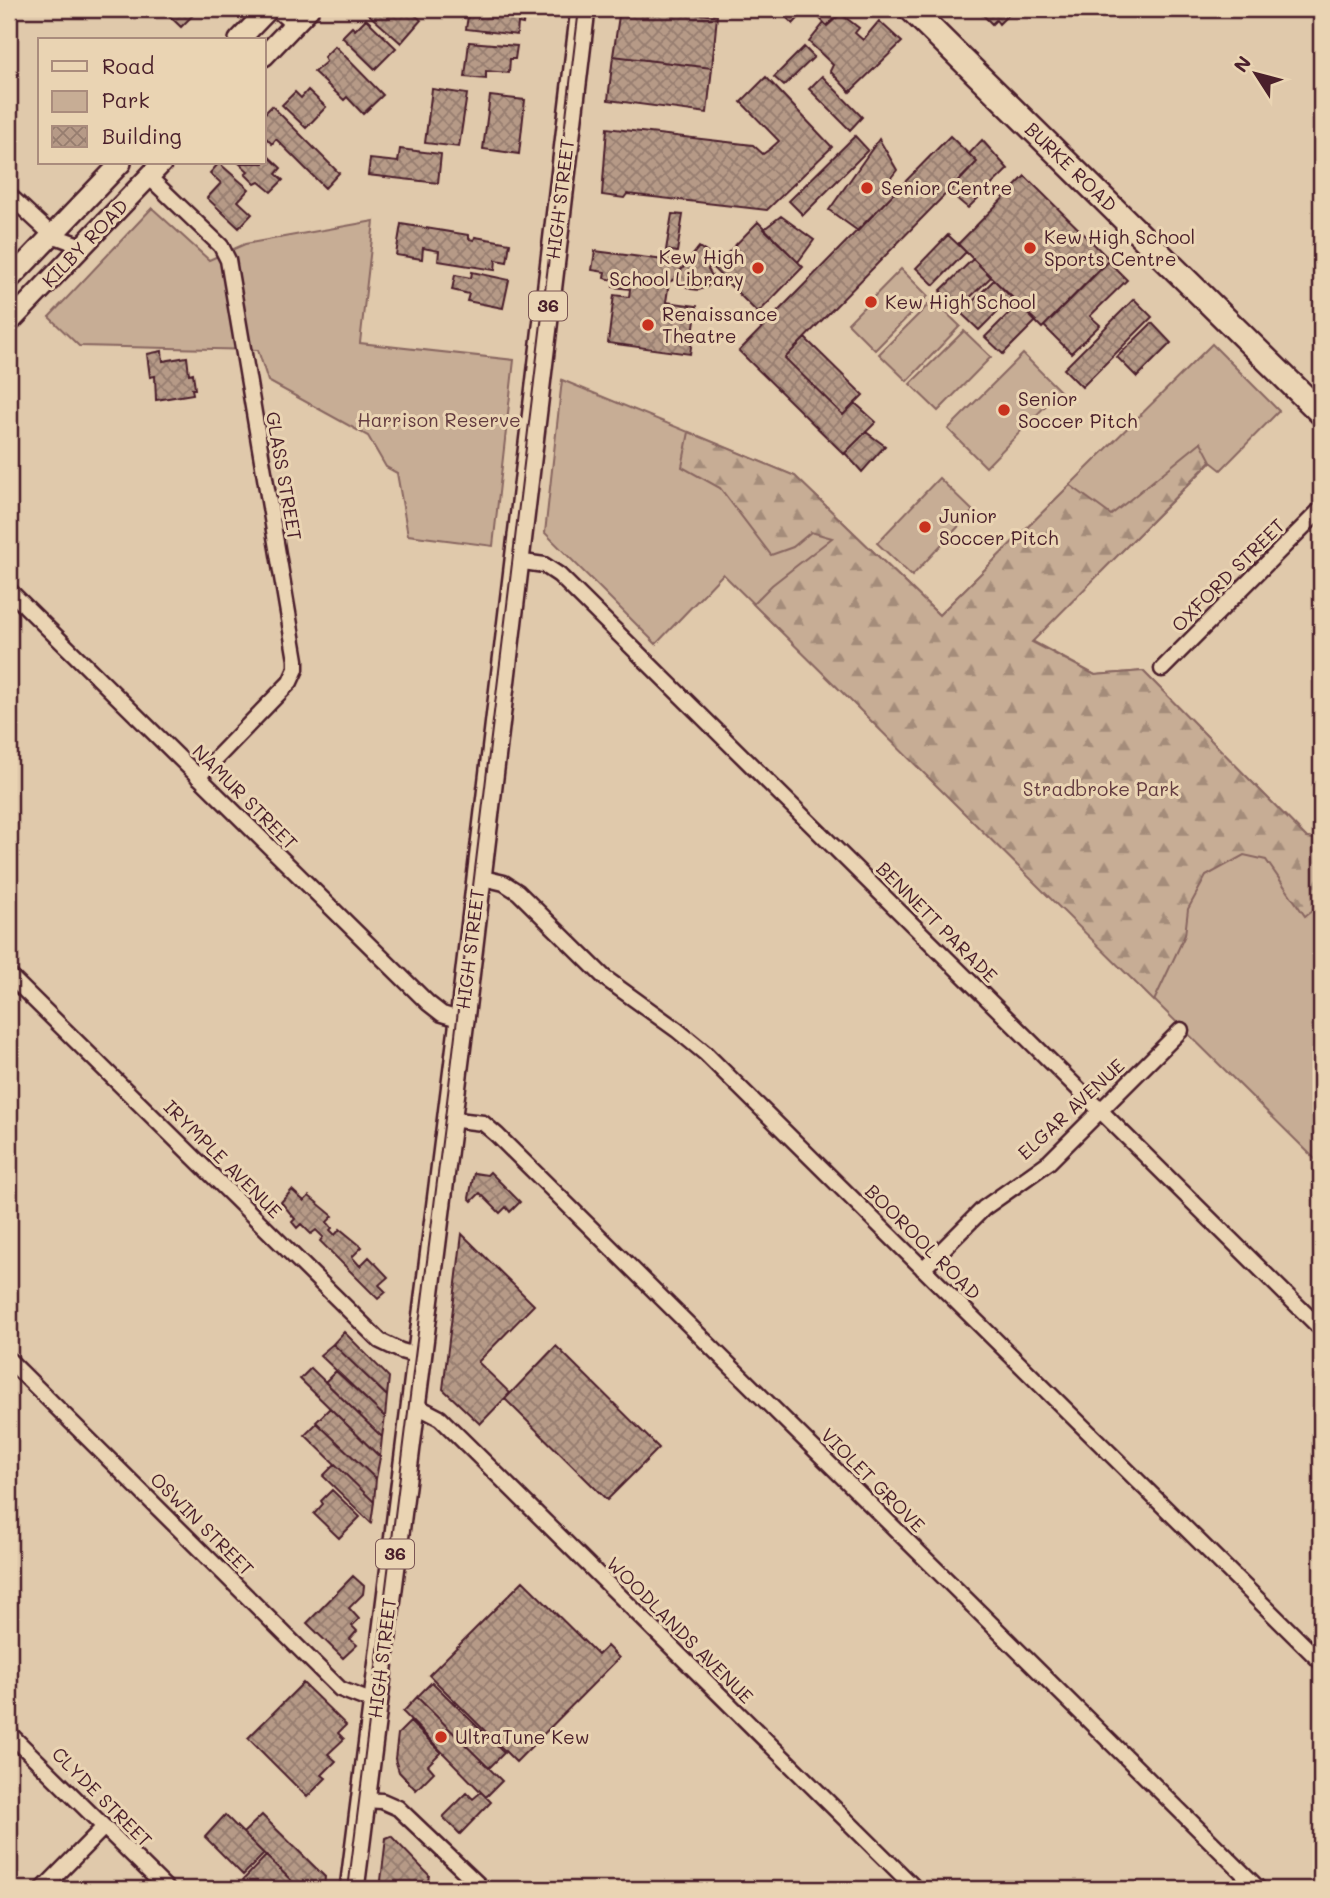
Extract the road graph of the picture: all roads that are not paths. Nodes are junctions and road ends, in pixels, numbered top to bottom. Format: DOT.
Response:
graph roads {
  1 [pos="269,9"];
  2 [pos="276,9"];
  3 [pos="309,9"];
  4 [pos="583,9"];
  5 [pos="911,9"];
  6 [pos="294,25"];
  7 [pos="241,38"];
  8 [pos="266,54"];
  9 [pos="120,164"];
  10 [pos="155,170"];
  11 [pos="9,195"];
  12 [pos="52,235"];
  13 [pos="82,246"];
  14 [pos="9,280"];
  15 [pos="9,323"];
  16 [pos="1321,413"];
  17 [pos="1321,509"];
  18 [pos="517,561"];
  19 [pos="9,590"];
  20 [pos="1162,669"];
  21 [pos="198,777"];
  22 [pos="479,877"];
  23 [pos="9,975"];
  24 [pos="462,1020"];
  25 [pos="1181,1030"];
  26 [pos="1101,1111"];
  27 [pos="449,1119"];
  28 [pos="923,1269"];
  29 [pos="1321,1329"];
  30 [pos="419,1356"];
  31 [pos="9,1360"];
  32 [pos="413,1405"];
  33 [pos="1321,1662"];
  34 [pos="376,1703"];
  35 [pos="9,1733"];
  36 [pos="363,1800"];
  37 [pos="104,1827"];
  38 [pos="43,1889"];
  39 [pos="167,1889"];
  40 [pos="352,1889"];
  41 [pos="482,1889"];
  42 [pos="916,1889"];
  43 [pos="1259,1889"];
  1 -- 7 [label="street"];
  2 -- 6 [label="street"];
  3 -- 6 [label="street"];
  4 -- 18 [label="main road, HIGH STREET / 36"];
  5 -- 16 [label="main road, BURKE ROAD"];
  6 -- 8 [label="street"];
  9 -- 12 [label="street, KILBY ROAD"];
  10 -- 13 [label="street, KILBY ROAD"];
  10 -- 21 [label="street, GLASS STREET"];
  11 -- 12 [label="street"];
  12 -- 13 [label="street"];
  12 -- 14 [label="street, KILBY ROAD"];
  13 -- 15 [label="street, KILBY ROAD"];
  17 -- 20 [label="street, OXFORD STREET"];
  18 -- 22 [label="main road, HIGH STREET / 36"];
  18 -- 26 [label="street, BENNETT PARADE"];
  19 -- 21 [label="street, NAMUR STREET"];
  21 -- 24 [label="street, NAMUR STREET"];
  22 -- 24 [label="main road, HIGH STREET / 36"];
  22 -- 28 [label="street, BOOROOL ROAD"];
  23 -- 30 [label="street, IRYMPLE AVENUE"];
  24 -- 27 [label="main road, HIGH STREET / 36"];
  25 -- 26 [label="street, ELGAR AVENUE"];
  26 -- 28 [label="street, ELGAR AVENUE"];
  26 -- 29 [label="street, BENNETT PARADE"];
  27 -- 30 [label="main road, HIGH STREET / 36"];
  27 -- 43 [label="street, VIOLET GROVE"];
  28 -- 33 [label="street, BOOROOL ROAD"];
  30 -- 32 [label="main road, HIGH STREET / 36"];
  31 -- 34 [label="street, OSWIN STREET"];
  32 -- 34 [label="main road, HIGH STREET / 36"];
  32 -- 42 [label="street, WOODLANDS AVENUE"];
  34 -- 36 [label="main road, HIGH STREET / 36"];
  35 -- 37 [label="street, CLYDE STREET"];
  36 -- 40 [label="main road, HIGH STREET / 36"];
  36 -- 41 [label="street"];
  37 -- 38 [label="street"];
  37 -- 39 [label="street, CLYDE STREET"];
}
